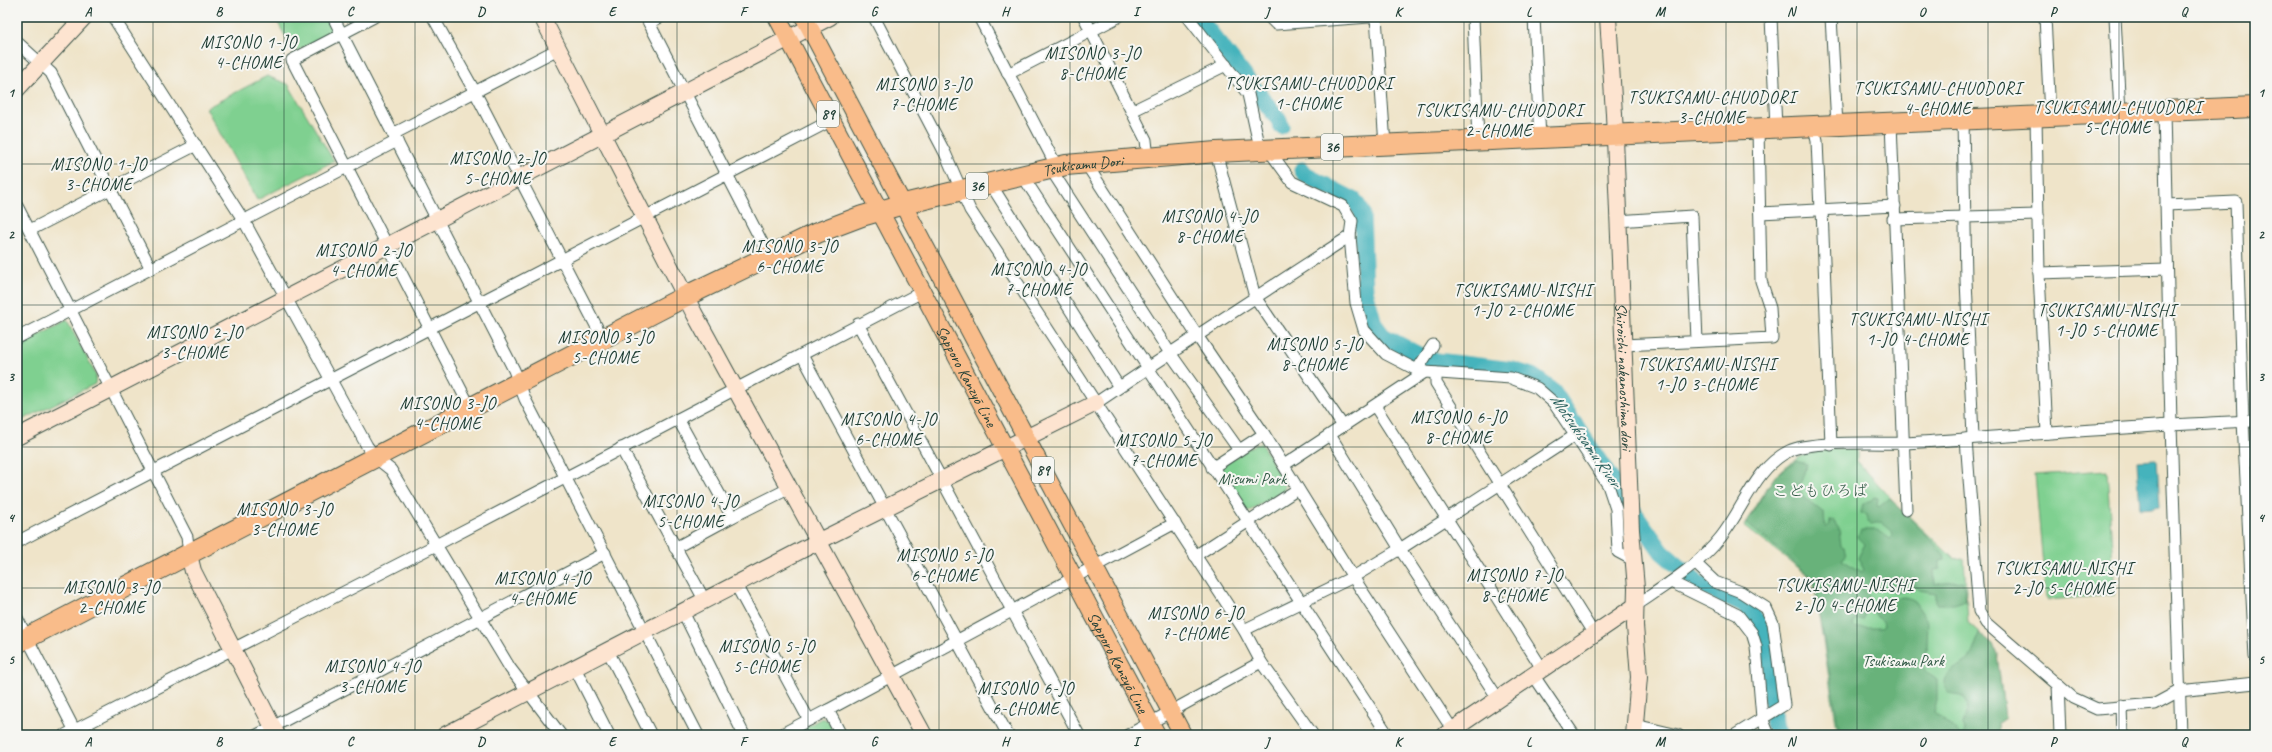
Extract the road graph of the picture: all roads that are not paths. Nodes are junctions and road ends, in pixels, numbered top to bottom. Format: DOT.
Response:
graph roads {
  1 [pos="84,17"];
  2 [pos="113,17"];
  3 [pos="333,17"];
  4 [pos="374,17"];
  5 [pos="433,17"];
  6 [pos="542,17"];
  7 [pos="660,17"];
  8 [pos="777,17"];
  9 [pos="830,17"];
  10 [pos="874,17"];
  11 [pos="979,17"];
  12 [pos="1084,17"];
  13 [pos="1118,17"];
  14 [pos="1188,17"];
  15 [pos="1268,17"];
  16 [pos="1369,17"];
  17 [pos="1376,17"];
  18 [pos="1473,17"];
  19 [pos="1534,17"];
  20 [pos="1608,17"];
  21 [pos="1771,17"];
  22 [pos="1830,17"];
  23 [pos="2045,17"];
  24 [pos="2115,17"];
  25 [pos="647,20"];
  26 [pos="1310,20"];
  27 [pos="806,22"];
  28 [pos="1091,31"];
  29 [pos="342,34"];
  30 [pos="788,38"];
  31 [pos="17,42"];
  32 [pos="558,49"];
  33 [pos="41,63"];
  34 [pos="1226,65"];
  35 [pos="1008,74"];
  36 [pos="17,89"];
  37 [pos="684,91"];
  38 [pos="475,92"];
  39 [pos="2255,107"];
  40 [pos="1132,111"];
  41 [pos="2164,111"];
  42 [pos="2120,113"];
  43 [pos="2043,116"];
  44 [pos="832,120"];
  45 [pos="1964,120"];
  46 [pos="1891,123"];
  47 [pos="1813,125"];
  48 [pos="1837,125"];
  49 [pos="1767,128"];
  50 [pos="602,134"];
  51 [pos="1615,134"];
  52 [pos="395,138"];
  53 [pos="1540,139"];
  54 [pos="1478,141"];
  55 [pos="196,145"];
  56 [pos="1385,145"];
  57 [pos="1264,149"];
  58 [pos="1216,152"];
  59 [pos="1148,158"];
  60 [pos="1086,162"];
  61 [pos="347,167"];
  62 [pos="1054,168"];
  63 [pos="726,174"];
  64 [pos="1022,175"];
  65 [pos="519,177"];
  66 [pos="990,183"];
  67 [pos="110,189"];
  68 [pos="961,190"];
  69 [pos="904,204"];
  70 [pos="2166,205"];
  71 [pos="17,206"];
  72 [pos="1896,206"];
  73 [pos="1821,210"];
  74 [pos="880,211"];
  75 [pos="1760,214"];
  76 [pos="2038,215"];
  77 [pos="644,216"];
  78 [pos="1966,218"];
  79 [pos="437,219"];
  80 [pos="1894,219"];
  81 [pos="244,221"];
  82 [pos="1617,221"];
  83 [pos="30,230"];
  84 [pos="1350,236"];
  85 [pos="387,244"];
  86 [pos="768,256"];
  87 [pos="561,258"];
  88 [pos="151,269"];
  89 [pos="2167,269"];
  90 [pos="2040,273"];
  91 [pos="922,292"];
  92 [pos="686,296"];
  93 [pos="1255,297"];
  94 [pos="287,298"];
  95 [pos="479,302"];
  96 [pos="71,311"];
  97 [pos="858,324"];
  98 [pos="431,328"];
  99 [pos="1196,334"];
  100 [pos="18,337"];
  101 [pos="603,339"];
  102 [pos="1697,341"];
  103 [pos="1433,345"];
  104 [pos="1623,345"];
  105 [pos="1170,353"];
  106 [pos="802,355"];
  107 [pos="1149,369"];
  108 [pos="1425,370"];
  109 [pos="332,380"];
  110 [pos="519,383"];
  111 [pos="1119,387"];
  112 [pos="111,388"];
  113 [pos="736,389"];
  114 [pos="1096,403"];
  115 [pos="1375,406"];
  116 [pos="471,409"];
  117 [pos="678,419"];
  118 [pos="2243,421"];
  119 [pos="2255,421"];
  120 [pos="1343,426"];
  121 [pos="2171,426"];
  122 [pos="18,433"];
  123 [pos="1264,434"];
  124 [pos="2047,434"];
  125 [pos="1330,435"];
  126 [pos="1574,436"];
  127 [pos="1025,437"];
  128 [pos="1969,438"];
  129 [pos="1904,443"];
  130 [pos="1831,445"];
  131 [pos="622,448"];
  132 [pos="1004,448"];
  133 [pos="1239,450"];
  134 [pos="376,458"];
  135 [pos="1284,465"];
  136 [pos="1212,468"];
  137 [pos="153,472"];
  138 [pos="566,477"];
  139 [pos="942,480"];
  140 [pos="1500,484"];
  141 [pos="790,488"];
  142 [pos="1298,489"];
  143 [pos="885,509"];
  144 [pos="1906,510"];
  145 [pos="732,517"];
  146 [pos="1447,519"];
  147 [pos="1248,521"];
  148 [pos="1175,523"];
  149 [pos="819,541"];
  150 [pos="17,542"];
  151 [pos="436,545"];
  152 [pos="675,548"];
  153 [pos="1400,549"];
  154 [pos="605,553"];
  155 [pos="189,555"];
  156 [pos="1195,556"];
  157 [pos="1633,560"];
  158 [pos="1693,565"];
  159 [pos="1094,567"];
  160 [pos="1353,577"];
  161 [pos="1074,578"];
  162 [pos="1676,578"];
  163 [pos="736,585"];
  164 [pos="705,601"];
  165 [pos="1301,601"];
  166 [pos="1636,606"];
  167 [pos="683,612"];
  168 [pos="1012,612"];
  169 [pos="17,618"];
  170 [pos="480,618"];
  171 [pos="1244,630"];
  172 [pos="645,632"];
  173 [pos="1594,634"];
  174 [pos="22,641"];
  175 [pos="957,641"];
  176 [pos="233,649"];
  177 [pos="608,651"];
  178 [pos="2255,657"];
  179 [pos="1261,662"];
  180 [pos="575,668"];
  181 [pos="1539,673"];
  182 [pos="892,677"];
  183 [pos="2255,682"];
  184 [pos="2058,684"];
  185 [pos="2179,690"];
  186 [pos="528,692"];
  187 [pos="1499,700"];
  188 [pos="2121,706"];
  189 [pos="828,710"];
  190 [pos="1171,712"];
  191 [pos="1764,717"];
  192 [pos="808,720"];
  193 [pos="1153,729"];
  194 [pos="1635,730"];
  195 [pos="275,731"];
  196 [pos="72,733"];
  197 [pos="1451,733"];
  198 [pos="257,735"];
  199 [pos="445,735"];
  200 [pos="561,735"];
  201 [pos="609,735"];
  202 [pos="651,735"];
  203 [pos="698,735"];
  204 [pos="744,735"];
  205 [pos="780,735"];
  206 [pos="841,735"];
  207 [pos="924,735"];
  208 [pos="1008,735"];
  209 [pos="1079,735"];
  210 [pos="1128,735"];
  211 [pos="1183,735"];
  212 [pos="1313,735"];
  213 [pos="1388,735"];
  214 [pos="1574,735"];
  215 [pos="1678,735"];
  216 [pos="1735,735"];
  217 [pos="1768,735"];
  218 [pos="2060,735"];
  219 [pos="2122,735"];
  220 [pos="2181,735"];
  1 -- 33 [label="street"];
  2 -- 55 [label="street"];
  3 -- 29 [label="street"];
  4 -- 29 [label="street"];
  5 -- 38 [label="street"];
  6 -- 32 [label="street"];
  7 -- 25 [label="street"];
  8 -- 30 [label="main road, Sapporo Kanzyō Line / 89"];
  9 -- 27 [label="street"];
  10 -- 68 [label="street"];
  11 -- 35 [label="street"];
  12 -- 28 [label="street"];
  13 -- 28 [label="street"];
  14 -- 34 [label="street"];
  15 -- 26 [label="street"];
  16 -- 26 [label="street"];
  17 -- 56 [label="street"];
  18 -- 54 [label="street"];
  19 -- 53 [label="street"];
  20 -- 51 [label="street, Shiroishi nakanoshima dori"];
  21 -- 49 [label="street"];
  22 -- 48 [label="street"];
  23 -- 43 [label="street"];
  24 -- 42 [label="street"];
  25 -- 37 [label="street"];
  27 -- 30 [label="street"];
  27 -- 69 [label="main road, Sapporo Kanzyō Line / 89"];
  28 -- 35 [label="street"];
  28 -- 40 [label="street"];
  29 -- 52 [label="street"];
  29 -- 61 [label="street"];
  30 -- 37 [label="street"];
  30 -- 44 [label="main road, Sapporo Kanzyō Line / 89"];
  31 -- 33 [label="street"];
  32 -- 38 [label="street"];
  32 -- 50 [label="street"];
  33 -- 36 [label="street"];
  33 -- 67 [label="street"];
  34 -- 40 [label="street"];
  34 -- 57 [label="street"];
  35 -- 62 [label="street"];
  37 -- 50 [label="street"];
  37 -- 63 [label="street"];
  38 -- 52 [label="street"];
  38 -- 65 [label="street"];
  39 -- 41 [label="highway, Tsukisamu Dori / 36"];
  40 -- 59 [label="street"];
  41 -- 42 [label="highway, Tsukisamu Dori / 36"];
  41 -- 70 [label="street"];
  42 -- 43 [label="highway, Tsukisamu Dori / 36"];
  43 -- 45 [label="highway, Tsukisamu Dori / 36"];
  43 -- 76 [label="street"];
  44 -- 63 [label="street"];
  44 -- 74 [label="main road, Sapporo Kanzyō Line / 89"];
  45 -- 46 [label="highway, Tsukisamu Dori / 36"];
  45 -- 78 [label="street"];
  46 -- 48 [label="highway, Tsukisamu Dori / 36"];
  46 -- 72 [label="street"];
  47 -- 48 [label="highway, Tsukisamu Dori / 36"];
  47 -- 49 [label="highway, Tsukisamu Dori / 36"];
  47 -- 73 [label="street"];
  49 -- 51 [label="highway, Tsukisamu Dori / 36"];
  49 -- 75 [label="street"];
  50 -- 65 [label="street"];
  50 -- 77 [label="street"];
  51 -- 53 [label="highway, Tsukisamu Dori / 36"];
  51 -- 82 [label="street, Shiroishi nakanoshima dori"];
  52 -- 61 [label="street"];
  52 -- 79 [label="street"];
  53 -- 54 [label="highway, Tsukisamu Dori / 36"];
  54 -- 56 [label="highway, Tsukisamu Dori / 36"];
  55 -- 67 [label="street"];
  55 -- 81 [label="street"];
  56 -- 57 [label="highway, Tsukisamu Dori / 36"];
  57 -- 58 [label="highway, Tsukisamu Dori / 36"];
  57 -- 84 [label="street"];
  58 -- 59 [label="highway, Tsukisamu Dori / 36"];
  58 -- 93 [label="street"];
  59 -- 60 [label="highway, Tsukisamu Dori / 36"];
  60 -- 62 [label="highway, Tsukisamu Dori / 36"];
  60 -- 99 [label="street"];
  61 -- 81 [label="street"];
  61 -- 85 [label="street"];
  62 -- 64 [label="highway, Tsukisamu Dori / 36"];
  62 -- 105 [label="street"];
  63 -- 77 [label="street"];
  63 -- 86 [label="street"];
  64 -- 66 [label="highway, Tsukisamu Dori / 36"];
  64 -- 107 [label="street"];
  65 -- 79 [label="street"];
  65 -- 87 [label="street"];
  66 -- 68 [label="highway, Tsukisamu Dori / 36"];
  66 -- 111 [label="street"];
  67 -- 83 [label="street"];
  67 -- 88 [label="street"];
  68 -- 69 [label="highway, Tsukisamu Dori / 36"];
  68 -- 114 [label="street"];
  69 -- 74 [label="highway, Tsukisamu Dori / 36"];
  69 -- 127 [label="main road, Sapporo Kanzyō Line / 89"];
  70 -- 89 [label="street"];
  70 -- 118 [label="street"];
  71 -- 83 [label="street"];
  72 -- 73 [label="street"];
  72 -- 80 [label="street"];
  73 -- 75 [label="street"];
  73 -- 130 [label="street"];
  74 -- 86 [label="highway, Tsukisamu Dori / 36"];
  74 -- 91 [label="main road, Sapporo Kanzyō Line / 89"];
  75 -- 102 [label="street"];
  76 -- 78 [label="street"];
  76 -- 90 [label="street"];
  77 -- 87 [label="street"];
  77 -- 92 [label="street"];
  78 -- 80 [label="street"];
  78 -- 128 [label="street"];
  79 -- 85 [label="street"];
  79 -- 95 [label="street"];
  80 -- 129 [label="street"];
  81 -- 88 [label="street"];
  81 -- 94 [label="street"];
  82 -- 102 [label="street"];
  82 -- 104 [label="street, Shiroishi nakanoshima dori"];
  83 -- 96 [label="street"];
  84 -- 93 [label="street"];
  84 -- 108 [label="street"];
  85 -- 94 [label="street"];
  85 -- 98 [label="street"];
  86 -- 92 [label="highway, Tsukisamu Dori / 36"];
  87 -- 95 [label="street"];
  87 -- 101 [label="street"];
  88 -- 96 [label="street"];
  89 -- 90 [label="street"];
  89 -- 121 [label="street"];
  90 -- 124 [label="street"];
  91 -- 97 [label="street"];
  91 -- 132 [label="main road, Sapporo Kanzyō Line / 89"];
  92 -- 101 [label="highway, Tsukisamu Dori / 36"];
  92 -- 113 [label="street"];
  93 -- 99 [label="street"];
  93 -- 120 [label="street"];
  94 -- 109 [label="street"];
  94 -- 112 [label="street"];
  95 -- 98 [label="street"];
  95 -- 110 [label="street"];
  96 -- 100 [label="street"];
  96 -- 112 [label="street"];
  97 -- 106 [label="street"];
  97 -- 139 [label="street"];
  98 -- 109 [label="street"];
  98 -- 116 [label="street"];
  99 -- 105 [label="street"];
  99 -- 123 [label="street"];
  101 -- 110 [label="highway, Tsukisamu Dori / 36"];
  102 -- 104 [label="street"];
  103 -- 108 [label="street"];
  104 -- 157 [label="street, Shiroishi nakanoshima dori"];
  105 -- 107 [label="street"];
  105 -- 133 [label="street"];
  106 -- 113 [label="street"];
  106 -- 143 [label="street"];
  107 -- 111 [label="street"];
  107 -- 136 [label="street"];
  108 -- 115 [label="street"];
  108 -- 126 [label="street"];
  108 -- 140 [label="street"];
  109 -- 134 [label="street"];
  109 -- 137 [label="street"];
  110 -- 116 [label="highway, Tsukisamu Dori / 36"];
  110 -- 138 [label="street"];
  111 -- 114 [label="street"];
  112 -- 122 [label="street"];
  112 -- 137 [label="street"];
  113 -- 117 [label="street"];
  113 -- 141 [label="street"];
  114 -- 127 [label="street"];
  114 -- 148 [label="street"];
  115 -- 120 [label="street"];
  115 -- 146 [label="street"];
  116 -- 134 [label="highway, Tsukisamu Dori / 36"];
  117 -- 131 [label="street"];
  117 -- 145 [label="street"];
  118 -- 119 [label="street"];
  118 -- 121 [label="street"];
  118 -- 178 [label="street"];
  120 -- 125 [label="street"];
  121 -- 124 [label="street"];
  121 -- 185 [label="street"];
  123 -- 133 [label="street"];
  123 -- 135 [label="street"];
  124 -- 128 [label="street"];
  125 -- 135 [label="street"];
  125 -- 153 [label="street"];
  126 -- 140 [label="street"];
  126 -- 157 [label="street"];
  127 -- 132 [label="street"];
  127 -- 159 [label="main road, Sapporo Kanzyō Line / 89"];
  128 -- 129 [label="street"];
  128 -- 184 [label="street"];
  129 -- 130 [label="street"];
  129 -- 144 [label="street"];
  130 -- 158 [label="street"];
  131 -- 138 [label="street"];
  131 -- 152 [label="street"];
  132 -- 139 [label="street"];
  132 -- 161 [label="main road, Sapporo Kanzyō Line / 89"];
  133 -- 136 [label="street"];
  134 -- 151 [label="street"];
  134 -- 155 [label="highway, Tsukisamu Dori / 36"];
  135 -- 142 [label="street"];
  136 -- 147 [label="street"];
  137 -- 150 [label="street"];
  137 -- 155 [label="street"];
  138 -- 151 [label="street"];
  138 -- 154 [label="street"];
  139 -- 143 [label="street"];
  139 -- 168 [label="street"];
  140 -- 146 [label="street"];
  140 -- 173 [label="street"];
  141 -- 145 [label="street"];
  141 -- 149 [label="street"];
  142 -- 147 [label="street"];
  142 -- 160 [label="street"];
  143 -- 149 [label="street"];
  143 -- 175 [label="street"];
  145 -- 152 [label="street"];
  146 -- 153 [label="street"];
  146 -- 181 [label="street"];
  147 -- 156 [label="street"];
  147 -- 165 [label="street"];
  148 -- 156 [label="street"];
  148 -- 159 [label="street"];
  149 -- 163 [label="street"];
  149 -- 182 [label="street"];
  151 -- 170 [label="street"];
  151 -- 176 [label="street"];
  152 -- 164 [label="street"];
  153 -- 160 [label="street"];
  153 -- 187 [label="street"];
  154 -- 170 [label="street"];
  154 -- 172 [label="street"];
  155 -- 174 [label="highway, Tsukisamu Dori / 36"];
  155 -- 176 [label="street"];
  156 -- 171 [label="street"];
  157 -- 166 [label="street, Shiroishi nakanoshima dori"];
  158 -- 162 [label="street"];
  158 -- 191 [label="street"];
  159 -- 161 [label="street"];
  159 -- 190 [label="main road, Sapporo Kanzyō Line / 89"];
  160 -- 165 [label="street"];
  160 -- 197 [label="street"];
  161 -- 168 [label="street"];
  161 -- 193 [label="main road, Sapporo Kanzyō Line / 89"];
  162 -- 166 [label="street"];
  162 -- 191 [label="street"];
  163 -- 164 [label="street"];
  163 -- 192 [label="street"];
  164 -- 167 [label="street"];
  165 -- 171 [label="street"];
  165 -- 213 [label="street"];
  166 -- 173 [label="street"];
  166 -- 194 [label="street, Shiroishi nakanoshima dori"];
  167 -- 172 [label="street"];
  167 -- 204 [label="street"];
  168 -- 175 [label="street"];
  168 -- 209 [label="street"];
  169 -- 174 [label="street"];
  170 -- 186 [label="street"];
  170 -- 195 [label="street"];
  171 -- 179 [label="street"];
  172 -- 177 [label="street"];
  172 -- 203 [label="street"];
  173 -- 181 [label="street"];
  174 -- 196 [label="street"];
  175 -- 182 [label="street"];
  175 -- 208 [label="street"];
  176 -- 195 [label="street"];
  176 -- 196 [label="street"];
  177 -- 180 [label="street"];
  177 -- 202 [label="street"];
  179 -- 190 [label="street"];
  179 -- 212 [label="street"];
  180 -- 186 [label="street"];
  180 -- 201 [label="street"];
  181 -- 187 [label="street"];
  181 -- 214 [label="street"];
  182 -- 189 [label="street"];
  182 -- 207 [label="street"];
  183 -- 185 [label="street"];
  184 -- 188 [label="street"];
  184 -- 218 [label="street"];
  185 -- 188 [label="street"];
  185 -- 220 [label="street"];
  186 -- 199 [label="street"];
  186 -- 200 [label="street"];
  187 -- 197 [label="street"];
  188 -- 219 [label="street"];
  189 -- 192 [label="street"];
  189 -- 206 [label="street"];
  190 -- 193 [label="street"];
  190 -- 211 [label="main road, Sapporo Kanzyō Line / 89"];
  191 -- 216 [label="street"];
  191 -- 217 [label="street"];
  192 -- 205 [label="street"];
  193 -- 210 [label="street"];
  194 -- 215 [label="street"];
  195 -- 198 [label="street"];
}
